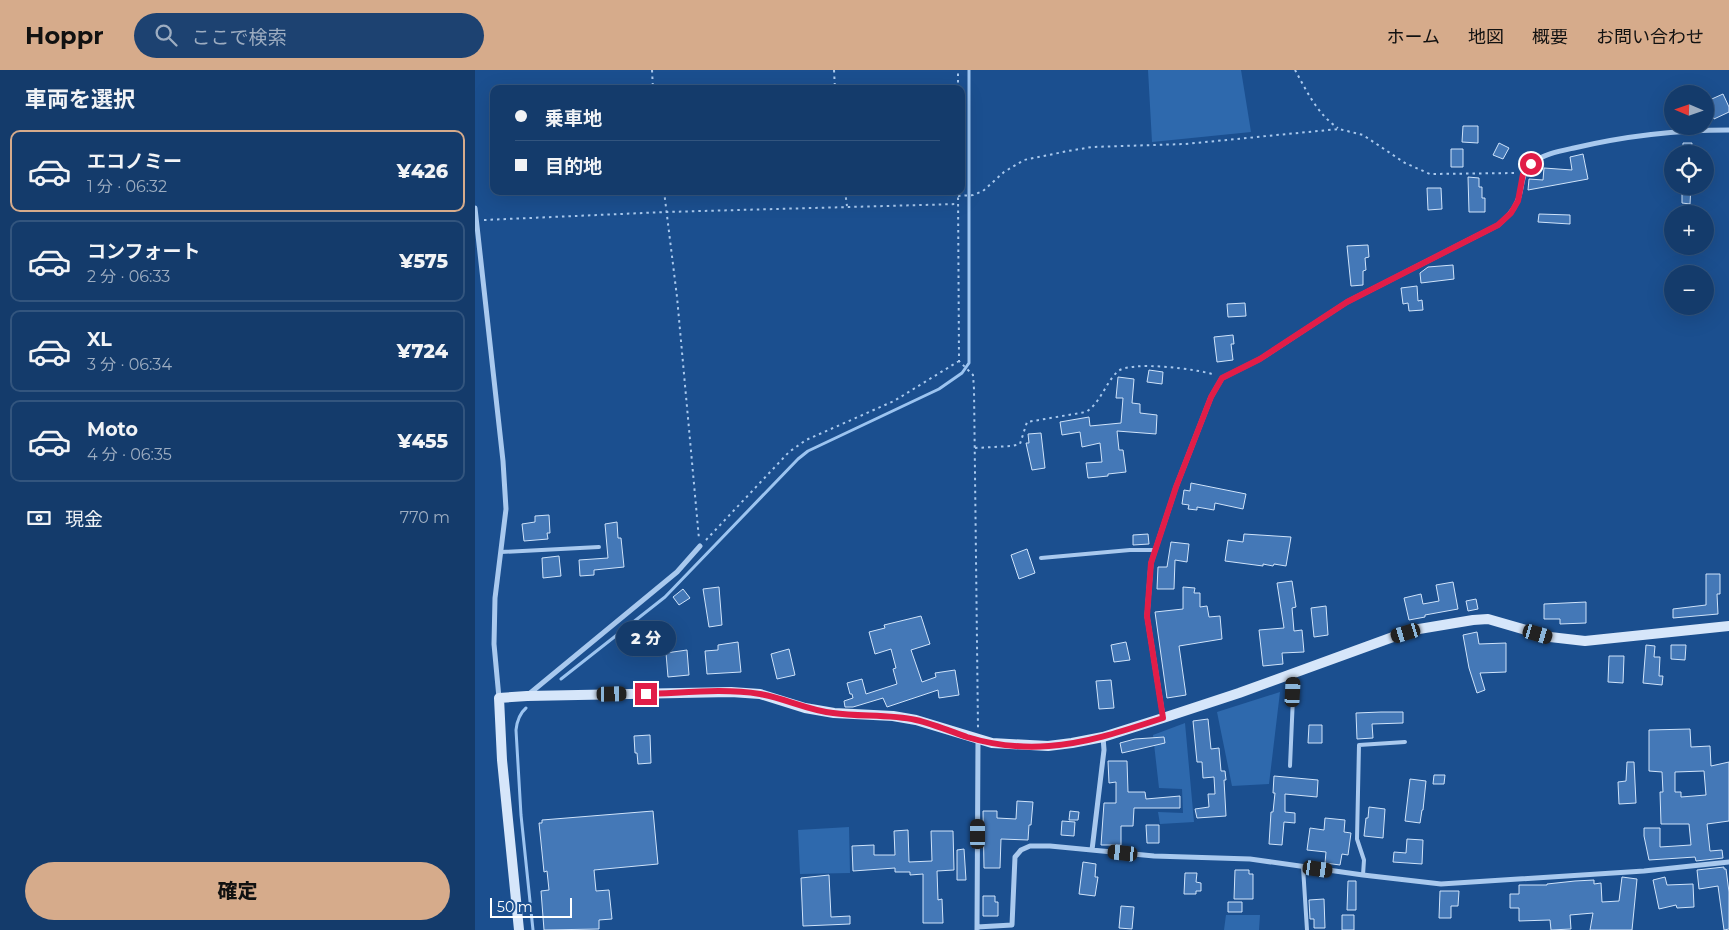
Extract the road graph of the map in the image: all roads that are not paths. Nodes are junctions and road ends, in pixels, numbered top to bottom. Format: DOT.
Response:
graph roads {
  1 [pos="1729,130"];
  2 [pos="475,208"];
  3 [pos="476,220"];
  4 [pos="700,546"];
  5 [pos="599,547"];
  6 [pos="1155,550"];
  7 [pos="501,552"];
  8 [pos="1041,558"];
  9 [pos="1729,626"];
  10 [pos="1294,673"];
  11 [pos="527,696"];
  12 [pos="499,698"];
  13 [pos="1163,718"];
  14 [pos="1103,737"];
  15 [pos="979,740"];
  16 [pos="1405,742"];
  17 [pos="1290,766"];
  18 [pos="1092,850"];
  19 [pos="1729,862"];
  20 [pos="1303,867"];
  21 [pos="1363,875"];
  22 [pos="977,928"];
  23 [pos="519,930"];
  24 [pos="1307,930"];
  1 -- 6 [label="street"];
  2 -- 3 [label="street"];
  3 -- 7 [label="street"];
  4 -- 11 [label="street"];
  5 -- 7 [label="lane"];
  6 -- 8 [label="lane"];
  6 -- 13 [label="street"];
  7 -- 12 [label="street"];
  9 -- 10 [label="street"];
  10 -- 13 [label="street"];
  10 -- 17 [label="lane"];
  11 -- 12 [label="street"];
  11 -- 15 [label="street"];
  12 -- 23 [label="street"];
  13 -- 14 [label="street"];
  14 -- 15 [label="street"];
  14 -- 18 [label="street"];
  15 -- 22 [label="street"];
  16 -- 21 [label="lane"];
  18 -- 20 [label="street"];
  18 -- 22 [label="street"];
  19 -- 21 [label="street"];
  20 -- 21 [label="street"];
  20 -- 24 [label="lane"];
}
